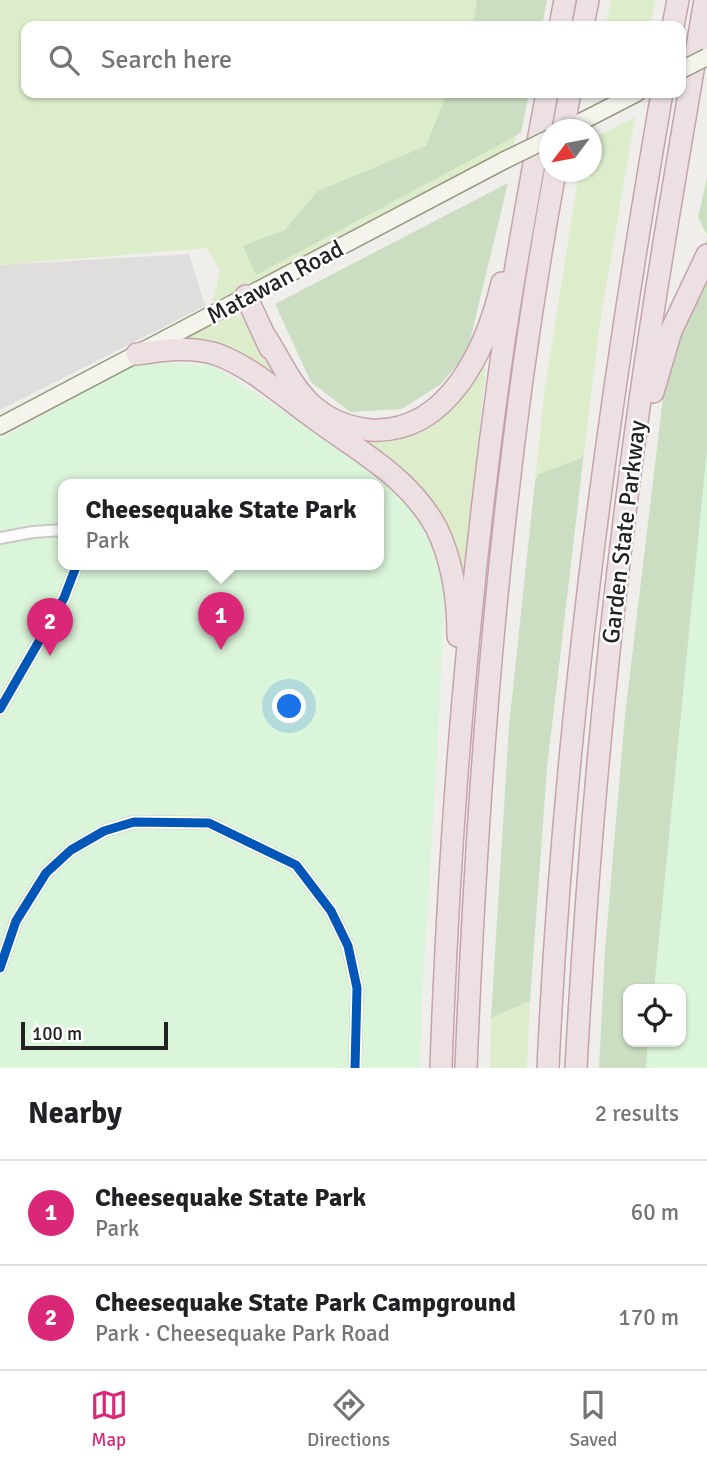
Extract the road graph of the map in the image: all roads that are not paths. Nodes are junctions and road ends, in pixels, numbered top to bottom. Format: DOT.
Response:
graph roads {
  1 [pos="565,0"];
  2 [pos="588,0"];
  3 [pos="678,0"];
  4 [pos="705,0"];
  5 [pos="561,21"];
  6 [pos="584,21"];
  7 [pos="674,21"];
  8 [pos="707,57"];
  9 [pos="686,68"];
  10 [pos="546,98"];
  11 [pos="569,98"];
  12 [pos="627,98"];
  13 [pos="661,98"];
  14 [pos="566,119"];
  15 [pos="586,119"];
  16 [pos="539,143"];
  17 [pos="553,182"];
  18 [pos="524,218"];
  19 [pos="707,255"];
  20 [pos="246,296"];
  21 [pos="265,335"];
  22 [pos="137,354"];
  23 [pos="302,408"];
  24 [pos="0,426"];
  25 [pos="632,457"];
  26 [pos="58,530"];
  27 [pos="0,538"];
  28 [pos="75,570"];
  29 [pos="0,709"];
  30 [pos="460,743"];
  31 [pos="0,968"];
  32 [pos="355,1068"];
  33 [pos="441,1068"];
  34 [pos="466,1068"];
  35 [pos="548,1068"];
  36 [pos="576,1068"];
  1 -- 5 [label="highway"];
  2 -- 6 [label="highway"];
  3 -- 7 [label="highway"];
  4 -- 25 [label="highway, Garden State Parkway"];
  8 -- 9 [label="main road, bridge"];
  10 -- 18 [label="highway"];
  11 -- 14 [label="highway"];
  12 -- 15 [label="main road"];
  13 -- 35 [label="highway, Garden State Parkway"];
  16 -- 20 [label="main road, Matawan Road, bridge"];
  17 -- 34 [label="highway"];
  18 -- 21 [label="highway"];
  18 -- 30 [label="highway"];
  19 -- 25 [label="highway"];
  20 -- 21 [label="highway"];
  20 -- 22 [label="main road, Matawan Road"];
  21 -- 23 [label="highway"];
  22 -- 23 [label="highway"];
  22 -- 24 [label="main road, Matawan Road"];
  23 -- 30 [label="highway"];
  25 -- 36 [label="highway, Garden State Parkway"];
  26 -- 27 [label="street"];
  28 -- 29 [label="street"];
  30 -- 33 [label="highway"];
  31 -- 32 [label="street"];
}
